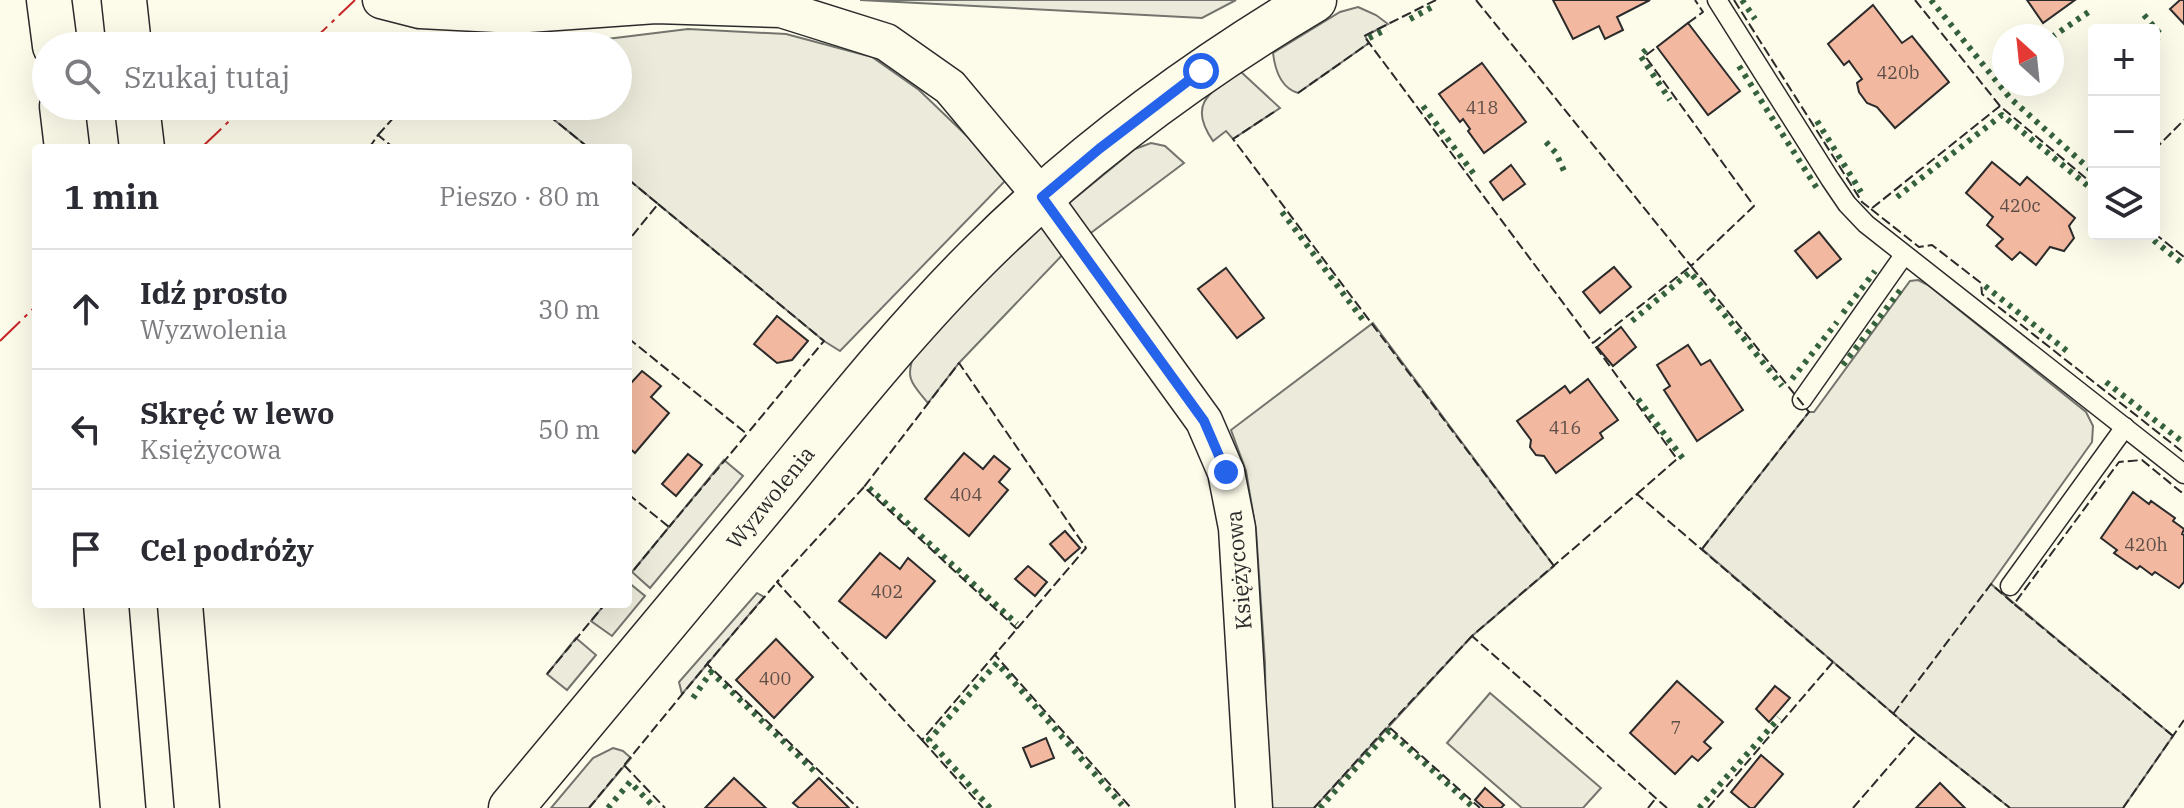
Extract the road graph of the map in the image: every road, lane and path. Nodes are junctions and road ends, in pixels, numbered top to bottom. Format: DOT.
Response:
graph roads {
  1 [pos="49,0"];
  2 [pos="124,0"];
  3 [pos="381,0"];
  4 [pos="1314,0"];
  5 [pos="1717,0"];
  6 [pos="782,4"];
  7 [pos="53,32"];
  8 [pos="127,32"];
  9 [pos="64,120"];
  10 [pos="139,120"];
  11 [pos="67,144"];
  12 [pos="142,144"];
  13 [pos="1042,197"];
  14 [pos="1904,255"];
  15 [pos="1802,400"];
  16 [pos="2125,427"];
  17 [pos="2184,474"];
  18 [pos="2010,586"];
  19 [pos="106,608"];
  20 [pos="180,608"];
  21 [pos="123,808"];
  22 [pos="197,808"];
  23 [pos="511,808"];
  24 [pos="1254,808"];
  1 -- 7 [label="main road"];
  2 -- 8 [label="main road"];
  3 -- 6 [label="street"];
  4 -- 13 [label="main road, Wyzwolenia"];
  5 -- 14 [label="lane"];
  6 -- 13 [label="street"];
  9 -- 11 [label="main road"];
  10 -- 12 [label="main road"];
  13 -- 23 [label="main road, Wyzwolenia"];
  13 -- 24 [label="street, Księżycowa"];
  14 -- 15 [label="lane"];
  14 -- 16 [label="lane"];
  16 -- 17 [label="lane"];
  16 -- 18 [label="lane"];
  19 -- 21 [label="main road"];
  20 -- 22 [label="main road"];
}
